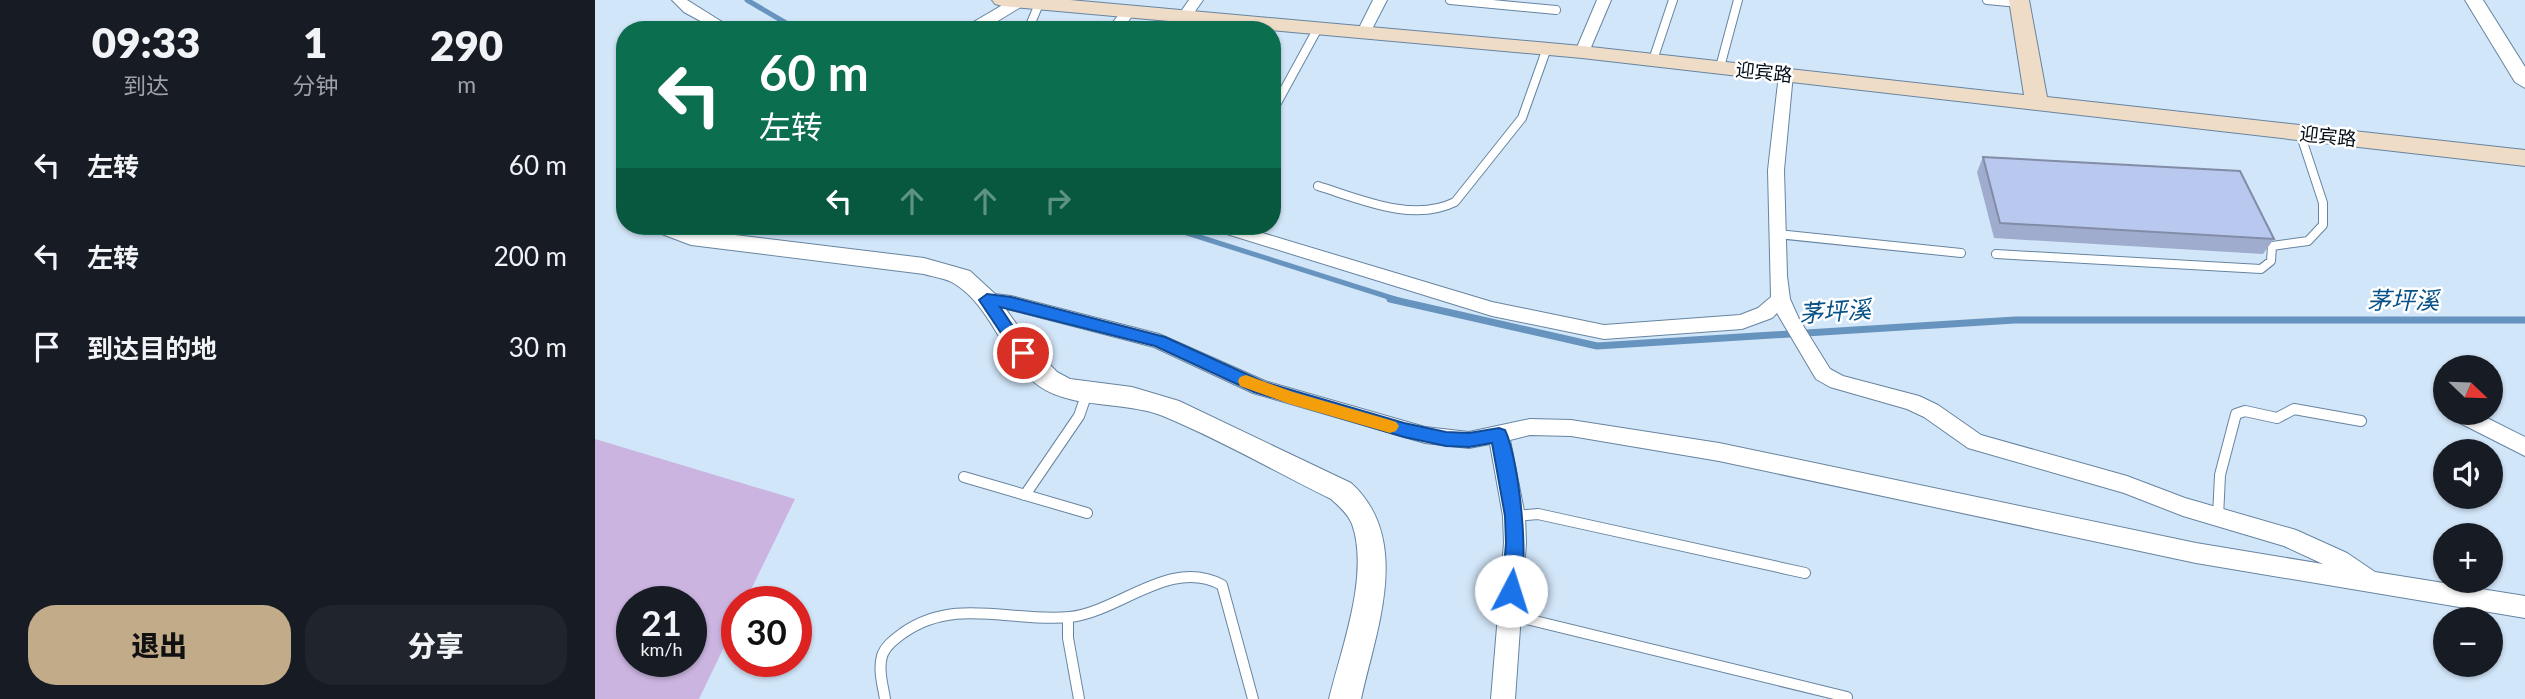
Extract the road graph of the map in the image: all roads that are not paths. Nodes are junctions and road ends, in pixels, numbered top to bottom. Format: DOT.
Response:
graph roads {
  1 [pos="679,0"];
  2 [pos="1380,0"];
  3 [pos="1450,0"];
  4 [pos="1604,0"];
  5 [pos="1673,0"];
  6 [pos="1738,0"];
  7 [pos="1987,0"];
  8 [pos="2474,0"];
  9 [pos="2019,1"];
  10 [pos="1021,2"];
  11 [pos="1190,8"];
  12 [pos="1556,10"];
  13 [pos="1128,12"];
  14 [pos="711,21"];
  15 [pos="986,21"];
  16 [pos="1026,21"];
  17 [pos="1121,21"];
  18 [pos="1230,21"];
  19 [pos="1281,27"];
  20 [pos="1318,28"];
  21 [pos="1364,32"];
  22 [pos="1547,48"];
  23 [pos="1582,52"];
  24 [pos="1654,60"];
  25 [pos="1720,67"];
  26 [pos="1786,74"];
  27 [pos="2525,82"];
  28 [pos="1281,96"];
  29 [pos="2037,103"];
  30 [pos="2300,133"];
  31 [pos="2525,158"];
  32 [pos="1318,186"];
  33 [pos="1777,234"];
  34 [pos="686,235"];
  35 [pos="1248,235"];
  36 [pos="1961,253"];
  37 [pos="1996,254"];
  38 [pos="1781,299"];
  39 [pos="987,300"];
  40 [pos="1087,393"];
  41 [pos="2361,421"];
  42 [pos="2482,425"];
  43 [pos="1499,435"];
  44 [pos="2525,447"];
  45 [pos="964,477"];
  46 [pos="1025,495"];
  47 [pos="1087,513"];
  48 [pos="1514,516"];
  49 [pos="2218,517"];
  50 [pos="1805,573"];
  51 [pos="2370,582"];
  52 [pos="2525,607"];
  53 [pos="1509,615"];
  54 [pos="1067,618"];
  55 [pos="1847,697"];
  56 [pos="885,699"];
  57 [pos="1079,699"];
  58 [pos="1253,699"];
  59 [pos="1345,699"];
  60 [pos="1503,699"];
  1 -- 14 [label="street"];
  2 -- 21 [label="street"];
  3 -- 12 [label="lane"];
  4 -- 23 [label="street"];
  5 -- 24 [label="lane"];
  6 -- 25 [label="lane"];
  7 -- 9 [label="lane"];
  8 -- 27 [label="street"];
  9 -- 29 [label="main road"];
  10 -- 13 [label="main road, 迎宾路"];
  10 -- 15 [label="street"];
  10 -- 16 [label="lane"];
  11 -- 13 [label="main road, 迎宾路"];
  11 -- 18 [label="main road, 迎宾路"];
  13 -- 17 [label="street"];
  19 -- 20 [label="main road, 迎宾路"];
  20 -- 21 [label="main road, 迎宾路"];
  20 -- 28 [label="lane"];
  21 -- 22 [label="main road, 迎宾路"];
  22 -- 23 [label="main road, 迎宾路"];
  22 -- 32 [label="lane"];
  23 -- 24 [label="main road, 迎宾路"];
  24 -- 25 [label="main road, 迎宾路"];
  25 -- 26 [label="main road, 迎宾路"];
  26 -- 29 [label="main road, 迎宾路"];
  26 -- 33 [label="street"];
  29 -- 30 [label="main road, 迎宾路"];
  30 -- 31 [label="main road, 迎宾路"];
  30 -- 37 [label="lane"];
  33 -- 36 [label="lane"];
  33 -- 38 [label="street"];
  34 -- 39 [label="street"];
  35 -- 38 [label="street"];
  38 -- 49 [label="street"];
  39 -- 40 [label="street"];
  39 -- 43 [label="street"];
  40 -- 46 [label="lane"];
  40 -- 59 [label="street"];
  41 -- 49 [label="lane"];
  42 -- 44 [label="street"];
  43 -- 48 [label="street"];
  43 -- 51 [label="street"];
  45 -- 46 [label="lane"];
  46 -- 47 [label="lane"];
  48 -- 50 [label="lane"];
  48 -- 53 [label="street"];
  49 -- 51 [label="street"];
  51 -- 52 [label="street"];
  53 -- 55 [label="lane"];
  53 -- 60 [label="street"];
  54 -- 56 [label="lane"];
  54 -- 57 [label="lane"];
  54 -- 58 [label="lane"];
}
